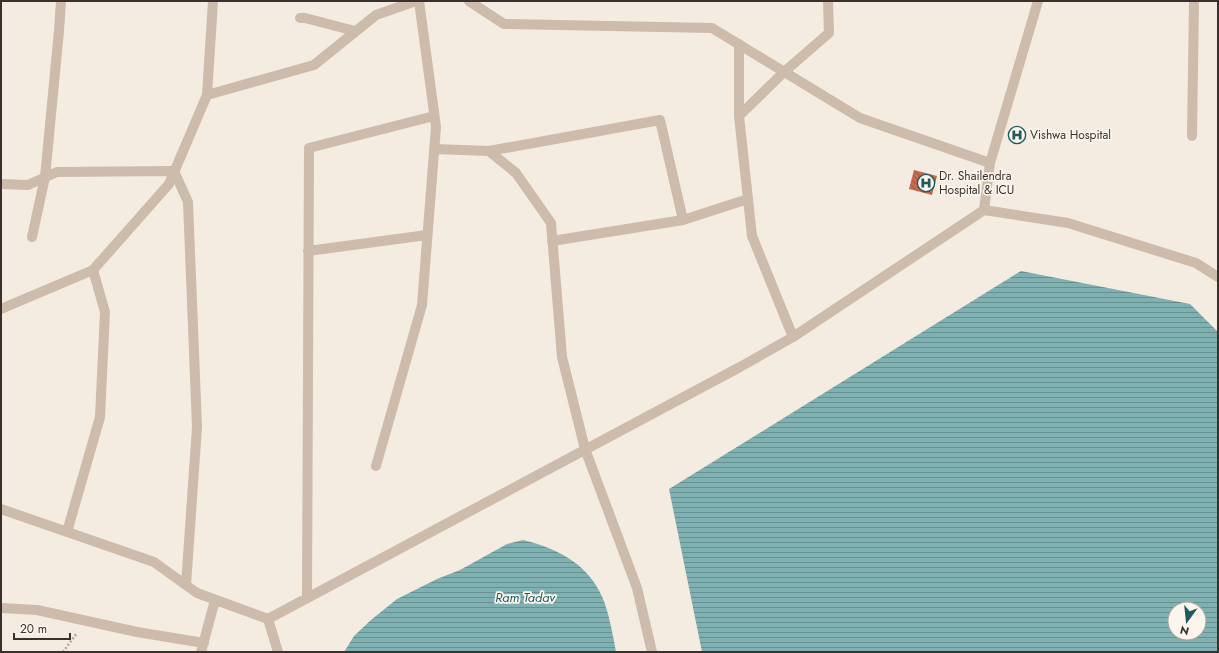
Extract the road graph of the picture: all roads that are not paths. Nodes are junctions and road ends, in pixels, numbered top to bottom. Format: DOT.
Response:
graph roads {
  1 [pos="61,1"];
  2 [pos="212,1"];
  3 [pos="418,1"];
  4 [pos="469,1"];
  5 [pos="828,1"];
  6 [pos="1038,1"];
  7 [pos="1194,1"];
  8 [pos="300,18"];
  9 [pos="355,31"];
  10 [pos="739,44"];
  11 [pos="784,72"];
  12 [pos="207,95"];
  13 [pos="434,116"];
  14 [pos="739,116"];
  15 [pos="1192,136"];
  16 [pos="434,149"];
  17 [pos="490,151"];
  18 [pos="990,162"];
  19 [pos="174,171"];
  20 [pos="45,177"];
  21 [pos="1,184"];
  22 [pos="748,199"];
  23 [pos="984,210"];
  24 [pos="683,220"];
  25 [pos="427,235"];
  26 [pos="32,237"];
  27 [pos="552,240"];
  28 [pos="308,250"];
  29 [pos="93,270"];
  30 [pos="1218,276"];
  31 [pos="1,309"];
  32 [pos="792,337"];
  33 [pos="585,449"];
  34 [pos="376,466"];
  35 [pos="1,509"];
  36 [pos="67,532"];
  37 [pos="186,584"];
  38 [pos="307,597"];
  39 [pos="215,600"];
  40 [pos="1,608"];
  41 [pos="268,619"];
  42 [pos="203,647"];
  43 [pos="278,652"];
  44 [pos="652,652"];
  1 -- 20 [label="street"];
  2 -- 12 [label="street"];
  3 -- 9 [label="street"];
  3 -- 13 [label="street"];
  4 -- 10 [label="street"];
  5 -- 11 [label="street"];
  6 -- 18 [label="street"];
  7 -- 15 [label="street"];
  8 -- 9 [label="street"];
  9 -- 12 [label="street"];
  10 -- 11 [label="street"];
  10 -- 14 [label="street"];
  11 -- 14 [label="street"];
  11 -- 18 [label="street"];
  12 -- 19 [label="street"];
  13 -- 16 [label="street"];
  13 -- 28 [label="street"];
  14 -- 22 [label="street"];
  16 -- 17 [label="street"];
  16 -- 25 [label="street"];
  17 -- 24 [label="street"];
  17 -- 27 [label="street"];
  18 -- 23 [label="street"];
  19 -- 20 [label="street"];
  19 -- 29 [label="street"];
  19 -- 37 [label="street"];
  20 -- 21 [label="street"];
  20 -- 26 [label="street"];
  22 -- 24 [label="street"];
  22 -- 32 [label="street"];
  23 -- 30 [label="street"];
  23 -- 32 [label="street"];
  24 -- 27 [label="street"];
  25 -- 28 [label="street"];
  25 -- 34 [label="street"];
  27 -- 33 [label="street"];
  28 -- 38 [label="street"];
  29 -- 31 [label="street"];
  29 -- 36 [label="street"];
  32 -- 33 [label="street"];
  33 -- 38 [label="street"];
  33 -- 44 [label="street"];
  35 -- 36 [label="street"];
  36 -- 37 [label="street"];
  37 -- 39 [label="street"];
  38 -- 41 [label="street"];
  39 -- 41 [label="street"];
  39 -- 42 [label="street"];
  40 -- 42 [label="street"];
  41 -- 43 [label="street"];
}
